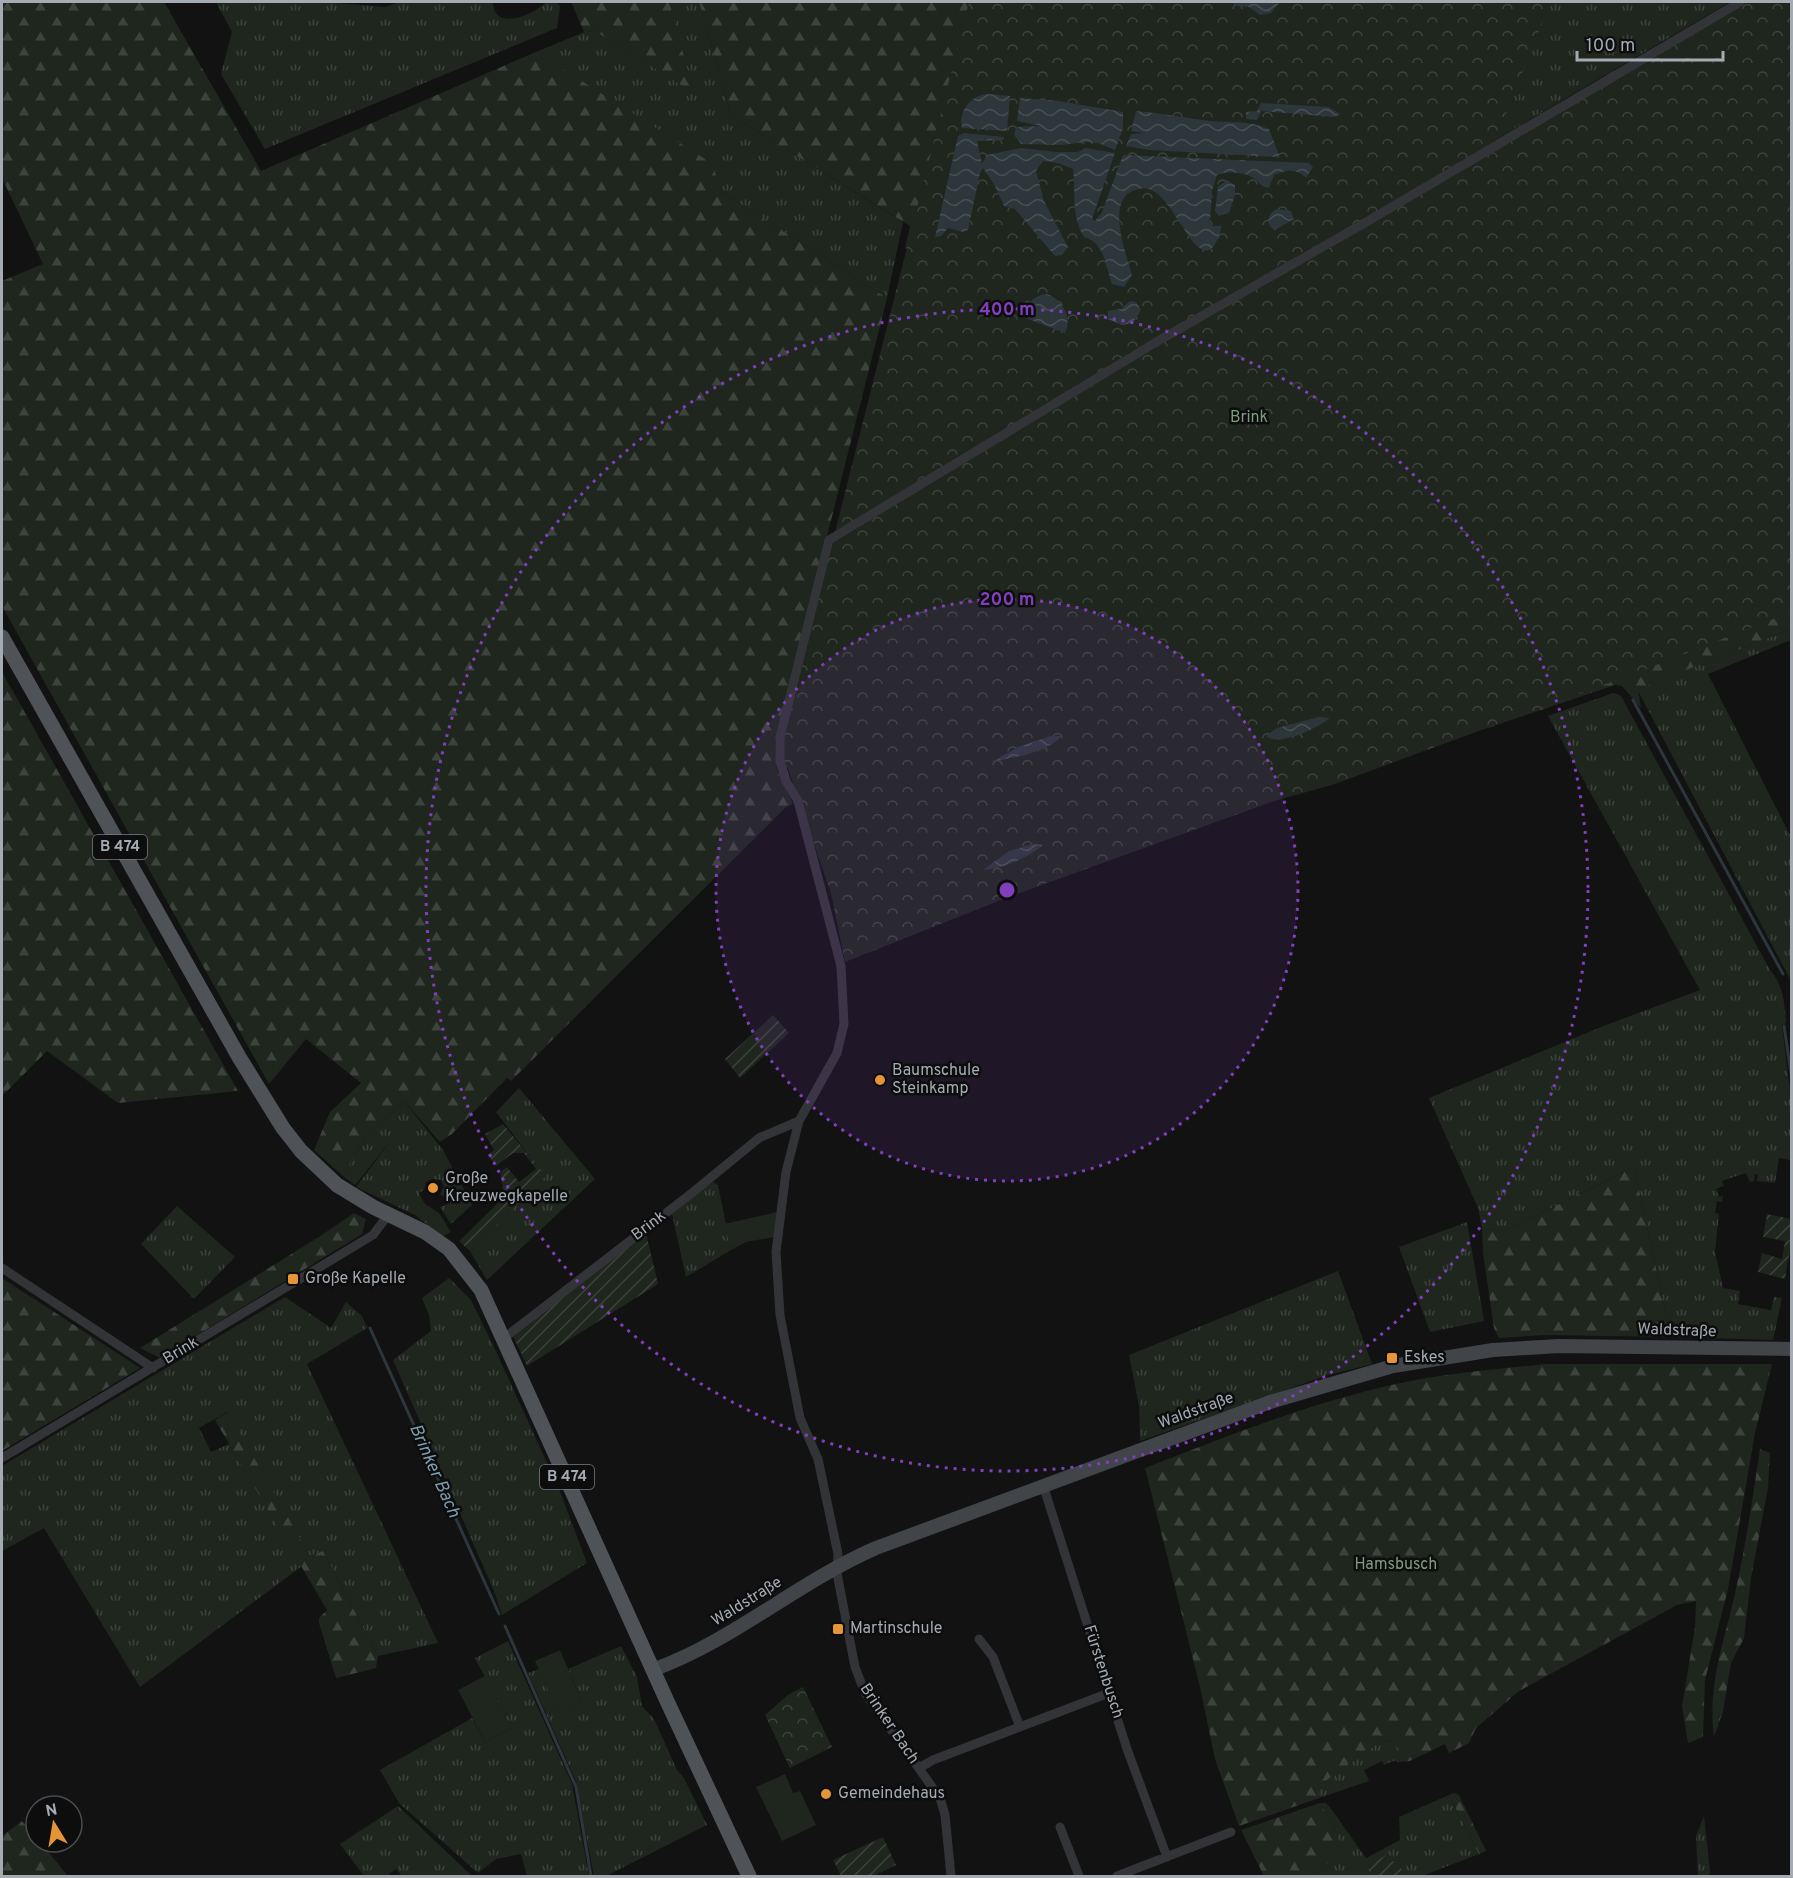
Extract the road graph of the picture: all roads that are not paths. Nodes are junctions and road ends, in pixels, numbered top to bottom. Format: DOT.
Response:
graph roads {
  1 [pos="1740,2"];
  2 [pos="2,637"];
  3 [pos="798,1121"];
  4 [pos="388,1215"];
  5 [pos="2,1268"];
  6 [pos="504,1338"];
  7 [pos="1791,1349"];
  8 [pos="153,1368"];
  9 [pos="2,1458"];
  10 [pos="1043,1485"];
  11 [pos="838,1566"];
  12 [pos="980,1640"];
  13 [pos="655,1669"];
  14 [pos="1109,1693"];
  15 [pos="1020,1727"];
  16 [pos="919,1768"];
  17 [pos="1060,1827"];
  18 [pos="1231,1832"];
  19 [pos="1167,1857"];
  20 [pos="750,1876"];
  21 [pos="951,1876"];
  22 [pos="1079,1876"];
  23 [pos="1117,1876"];
  1 -- 3 [label="street, Brinker Bach"];
  2 -- 4 [label="main road, B 474"];
  3 -- 6 [label="street, Brink"];
  3 -- 11 [label="street, Brinker Bach"];
  4 -- 6 [label="main road, B 474"];
  4 -- 8 [label="street, Brink"];
  5 -- 8 [label="street"];
  6 -- 13 [label="main road, B 474"];
  7 -- 10 [label="street, Waldstraße"];
  8 -- 9 [label="street, Brink"];
  10 -- 11 [label="street, Waldstraße"];
  10 -- 14 [label="street, Fürstenbusch"];
  11 -- 13 [label="street, Waldstraße"];
  11 -- 16 [label="street, Brinker Bach"];
  12 -- 15 [label="street"];
  13 -- 20 [label="main road, B 474"];
  14 -- 15 [label="street"];
  14 -- 19 [label="street, Fürstenbusch"];
  15 -- 16 [label="street"];
  16 -- 21 [label="street, Brinker Bach"];
  17 -- 22 [label="street"];
  18 -- 19 [label="street"];
  19 -- 23 [label="street"];
}
